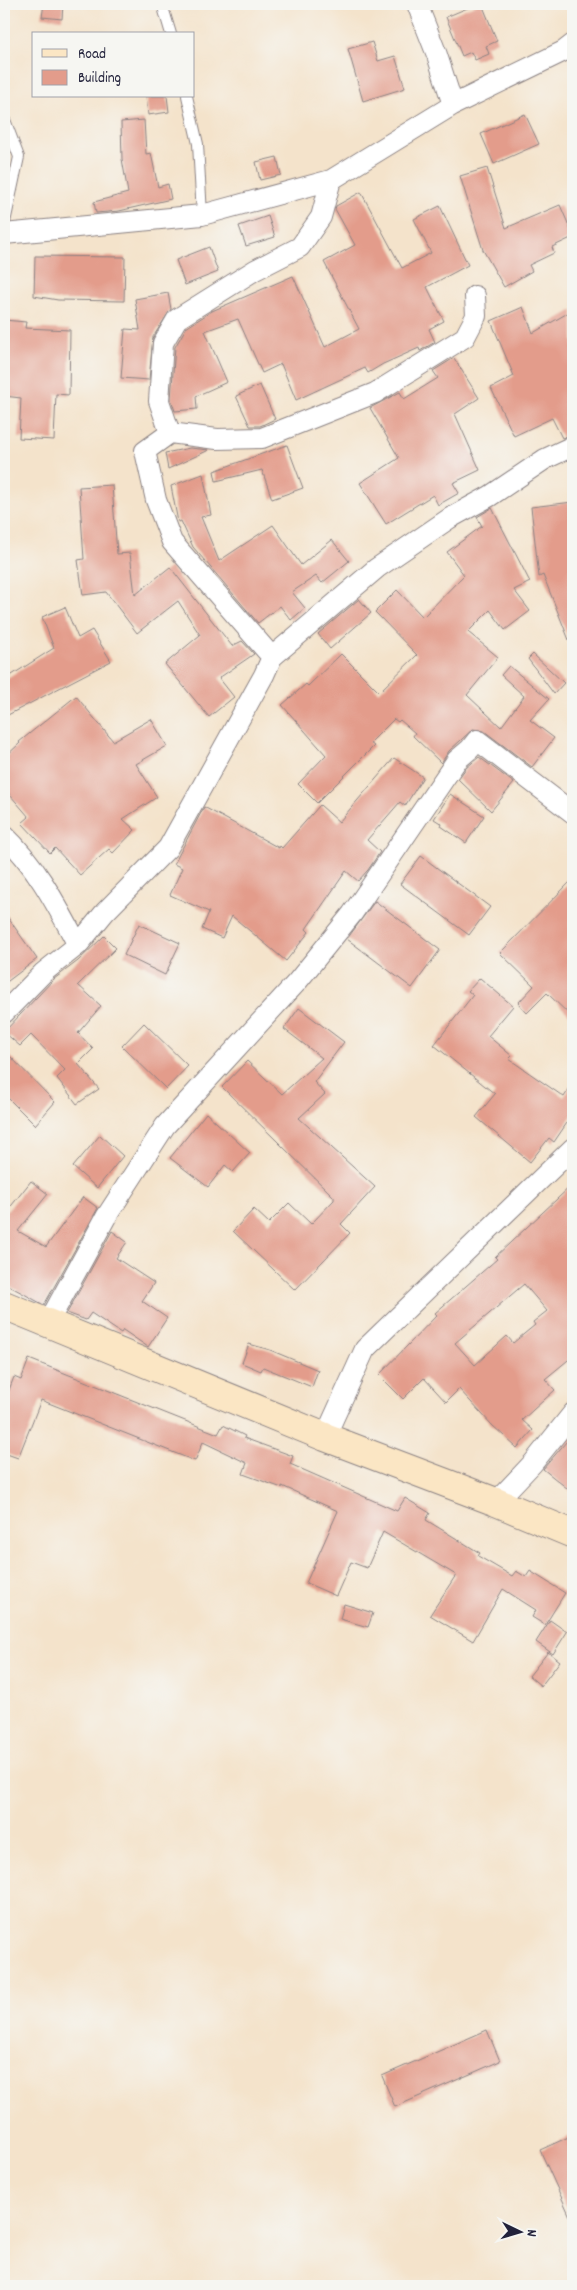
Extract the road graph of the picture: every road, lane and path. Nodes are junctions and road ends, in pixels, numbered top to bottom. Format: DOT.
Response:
graph roads {
  1 [pos="162,4"];
  2 [pos="417,4"];
  3 [pos="171,32"];
  4 [pos="573,44"];
  5 [pos="187,98"];
  6 [pos="453,105"];
  7 [pos="4,117"];
  8 [pos="331,180"];
  9 [pos="202,215"];
  10 [pos="4,227"];
  11 [pos="4,234"];
  12 [pos="476,296"];
  13 [pos="170,433"];
  14 [pos="573,446"];
  15 [pos="272,657"];
  16 [pos="573,813"];
  17 [pos="4,835"];
  18 [pos="78,945"];
  19 [pos="4,1013"];
  20 [pos="573,1148"];
  21 [pos="4,1305"];
  22 [pos="48,1324"];
  23 [pos="573,1413"];
  24 [pos="325,1437"];
  25 [pos="496,1502"];
  26 [pos="573,1534"];
  1 -- 3 [label="lane"];
  2 -- 6 [label="street"];
  4 -- 6 [label="street"];
  5 -- 9 [label="lane"];
  6 -- 8 [label="street"];
  7 -- 10 [label="lane"];
  8 -- 9 [label="street"];
  8 -- 13 [label="street"];
  9 -- 11 [label="street"];
  12 -- 13 [label="street"];
  13 -- 15 [label="street"];
  14 -- 15 [label="street"];
  15 -- 18 [label="street"];
  16 -- 22 [label="street"];
  17 -- 18 [label="street"];
  18 -- 19 [label="street"];
  20 -- 24 [label="street"];
  21 -- 22 [label="street"];
  22 -- 24 [label="street"];
  23 -- 25 [label="street"];
  24 -- 25 [label="street"];
  25 -- 26 [label="street"];
}
